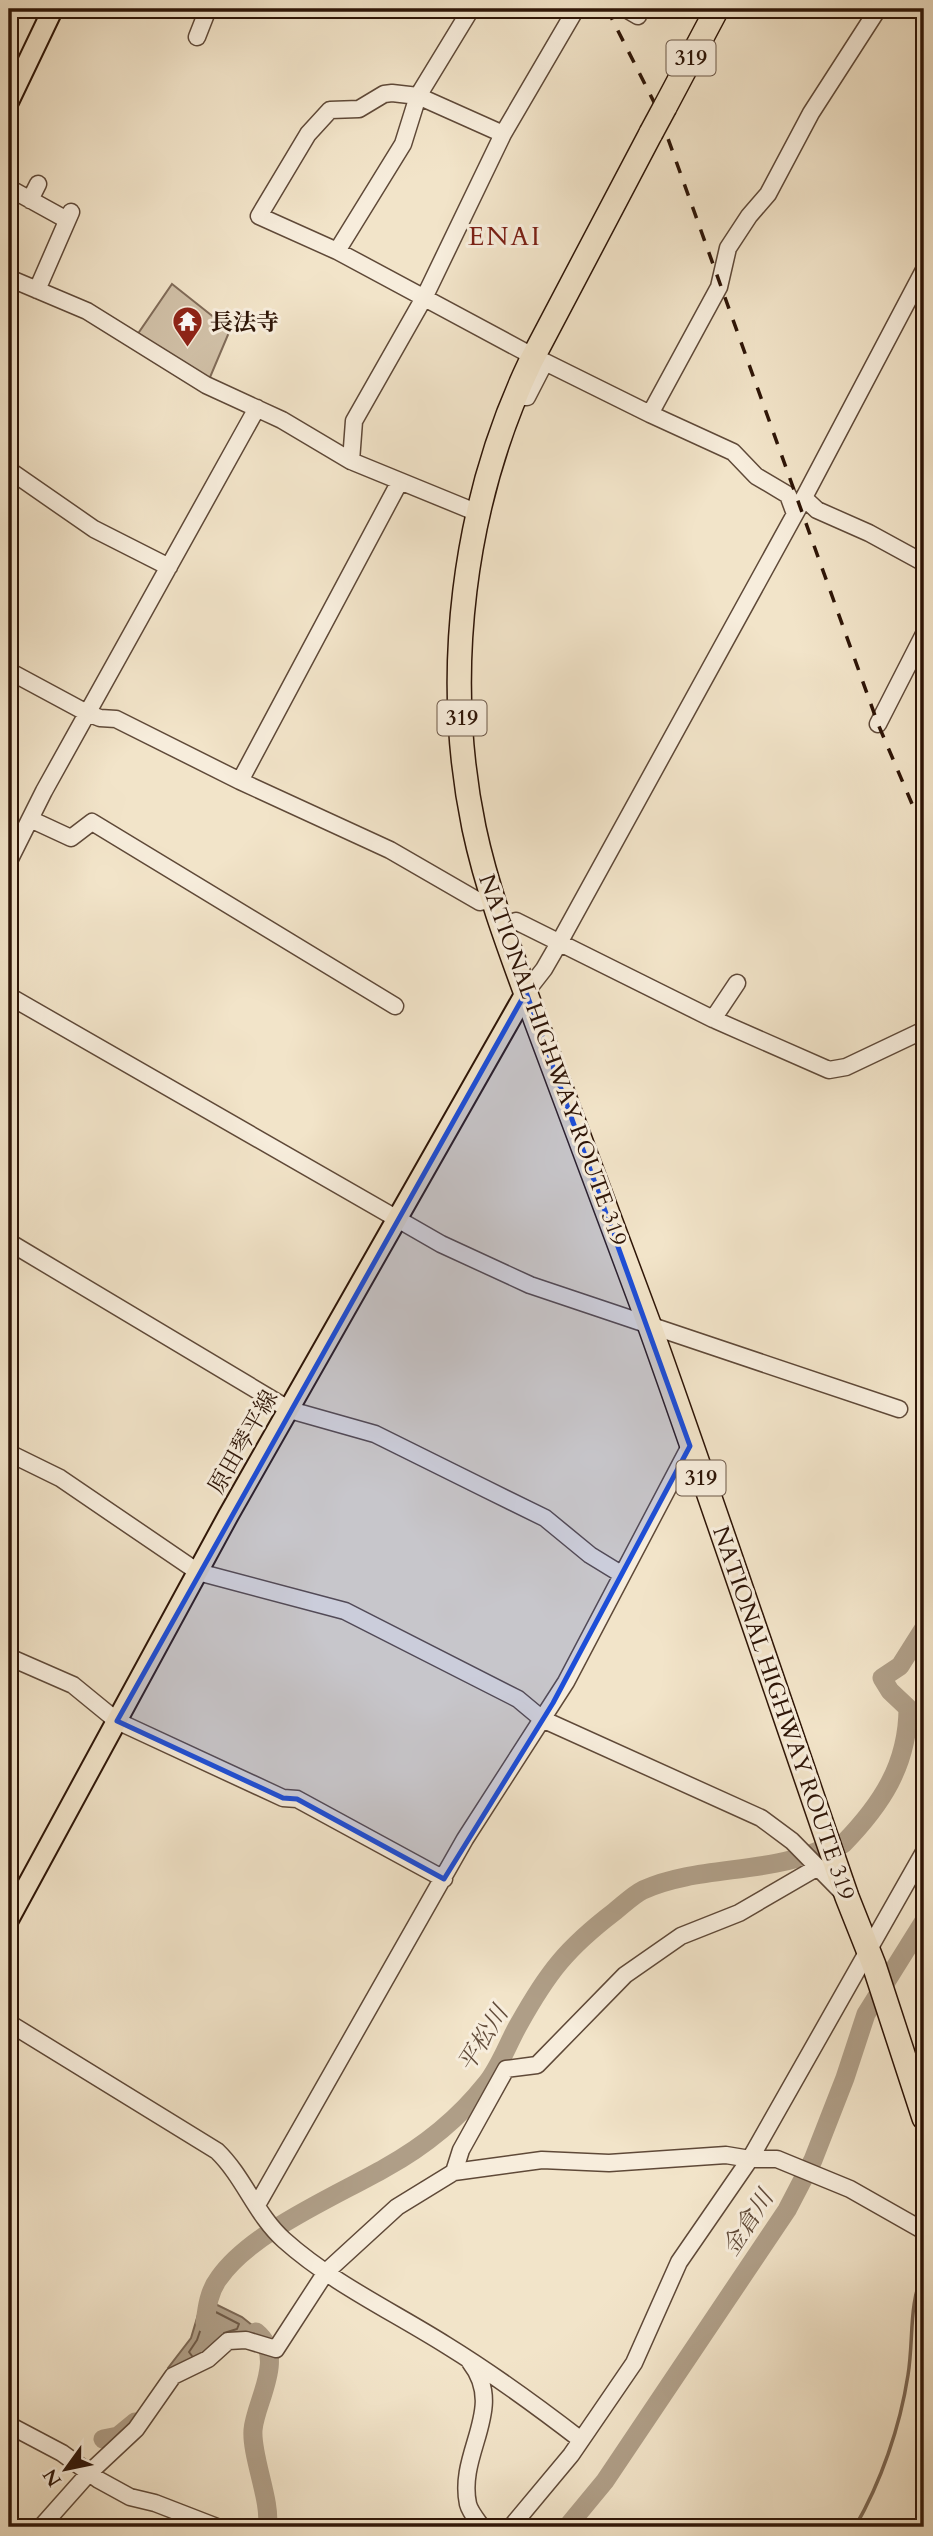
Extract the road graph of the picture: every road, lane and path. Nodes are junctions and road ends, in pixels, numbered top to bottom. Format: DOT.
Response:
graph roads {
  1 [pos="53,9"];
  2 [pos="208,9"];
  3 [pos="471,9"];
  4 [pos="576,9"];
  5 [pos="717,9"];
  6 [pos="878,9"];
  7 [pos="197,37"];
  8 [pos="11,92"];
  9 [pos="418,96"];
  10 [pos="503,134"];
  11 [pos="38,184"];
  12 [pos="9,188"];
  13 [pos="30,200"];
  14 [pos="337,251"];
  15 [pos="923,274"];
  16 [pos="9,278"];
  17 [pos="37,290"];
  18 [pos="425,296"];
  19 [pos="527,353"];
  20 [pos="514,396"];
  21 [pos="257,408"];
  22 [pos="650,414"];
  23 [pos="351,461"];
  24 [pos="9,470"];
  25 [pos="399,483"];
  26 [pos="803,498"];
  27 [pos="478,513"];
  28 [pos="795,514"];
  29 [pos="924,563"];
  30 [pos="169,567"];
  31 [pos="924,634"];
  32 [pos="9,671"];
  33 [pos="87,713"];
  34 [pos="878,724"];
  35 [pos="240,781"];
  36 [pos="30,818"];
  37 [pos="9,861"];
  38 [pos="494,900"];
  39 [pos="503,927"];
  40 [pos="559,943"];
  41 [pos="737,983"];
  42 [pos="526,992"];
  43 [pos="9,996"];
  44 [pos="395,1006"];
  45 [pos="713,1018"];
  46 [pos="924,1030"];
  47 [pos="400,1219"];
  48 [pos="9,1242"];
  49 [pos="649,1324"];
  50 [pos="899,1409"];
  51 [pos="290,1410"];
  52 [pos="690,1446"];
  53 [pos="9,1453"];
  54 [pos="198,1572"];
  55 [pos="621,1574"];
  56 [pos="9,1657"];
  57 [pos="542,1719"];
  58 [pos="117,1721"];
  59 [pos="924,1852"];
  60 [pos="818,1867"];
  61 [pos="444,1879"];
  62 [pos="847,1897"];
  63 [pos="9,1919"];
  64 [pos="872,1957"];
  65 [pos="9,2023"];
  66 [pos="924,2118"];
  67 [pos="750,2159"];
  68 [pos="454,2172"];
  69 [pos="257,2205"];
  70 [pos="924,2231"];
  71 [pos="326,2272"];
  72 [pos="469,2361"];
  73 [pos="9,2425"];
  74 [pos="581,2440"];
  75 [pos="89,2473"];
  76 [pos="41,2527"];
  77 [pos="217,2527"];
  78 [pos="482,2527"];
  79 [pos="511,2527"];
  1 -- 8 [label="main road"];
  2 -- 7 [label="street"];
  3 -- 9 [label="street"];
  4 -- 10 [label="street"];
  5 -- 20 [label="highway, NATIONAL HIGHWAY ROUTE 319 / 319, bridge"];
  6 -- 22 [label="street"];
  9 -- 10 [label="street"];
  9 -- 14 [label="street"];
  9 -- 14 [label="street"];
  10 -- 18 [label="street"];
  11 -- 13 [label="street"];
  12 -- 13 [label="street"];
  13 -- 17 [label="street"];
  14 -- 18 [label="street"];
  15 -- 26 [label="street"];
  16 -- 17 [label="street"];
  17 -- 21 [label="street"];
  18 -- 19 [label="street"];
  18 -- 23 [label="street"];
  20 -- 22 [label="street"];
  20 -- 27 [label="highway, NATIONAL HIGHWAY ROUTE 319 / 319"];
  21 -- 23 [label="street"];
  21 -- 30 [label="street"];
  22 -- 28 [label="street"];
  23 -- 25 [label="street"];
  24 -- 30 [label="street"];
  25 -- 27 [label="street"];
  25 -- 35 [label="street"];
  26 -- 28 [label="street"];
  26 -- 29 [label="street"];
  27 -- 38 [label="highway, NATIONAL HIGHWAY ROUTE 319 / 319"];
  28 -- 40 [label="street"];
  30 -- 33 [label="street"];
  31 -- 34 [label="street"];
  32 -- 33 [label="street"];
  33 -- 35 [label="street"];
  33 -- 36 [label="street"];
  35 -- 38 [label="street"];
  36 -- 37 [label="street"];
  36 -- 44 [label="street"];
  38 -- 39 [label="highway, NATIONAL HIGHWAY ROUTE 319 / 319"];
  39 -- 40 [label="street"];
  39 -- 42 [label="highway, NATIONAL HIGHWAY ROUTE 319 / 319"];
  40 -- 42 [label="street"];
  40 -- 45 [label="street"];
  41 -- 45 [label="street"];
  42 -- 47 [label="main road, 原田琴平線"];
  42 -- 49 [label="highway, NATIONAL HIGHWAY ROUTE 319 / 319"];
  43 -- 47 [label="street"];
  45 -- 46 [label="street"];
  47 -- 49 [label="street"];
  47 -- 51 [label="main road, 原田琴平線"];
  48 -- 51 [label="street"];
  49 -- 50 [label="street"];
  49 -- 52 [label="highway, NATIONAL HIGHWAY ROUTE 319 / 319"];
  51 -- 54 [label="main road, 原田琴平線"];
  51 -- 55 [label="street"];
  52 -- 55 [label="street"];
  52 -- 62 [label="highway, NATIONAL HIGHWAY ROUTE 319 / 319"];
  53 -- 54 [label="street"];
  54 -- 57 [label="street"];
  54 -- 58 [label="main road, 原田琴平線"];
  55 -- 57 [label="street"];
  56 -- 58 [label="street"];
  57 -- 60 [label="street"];
  57 -- 61 [label="street"];
  58 -- 61 [label="street"];
  58 -- 63 [label="main road, 原田琴平線"];
  59 -- 64 [label="street"];
  60 -- 62 [label="street"];
  60 -- 68 [label="street"];
  61 -- 69 [label="street"];
  62 -- 64 [label="highway, NATIONAL HIGHWAY ROUTE 319 / 319"];
  64 -- 66 [label="highway, NATIONAL HIGHWAY ROUTE 319 / 319"];
  64 -- 67 [label="street"];
  65 -- 69 [label="street"];
  67 -- 68 [label="street"];
  67 -- 70 [label="street"];
  67 -- 74 [label="street"];
  68 -- 71 [label="street"];
  69 -- 71 [label="street"];
  71 -- 72 [label="street"];
  71 -- 75 [label="street"];
  72 -- 74 [label="street"];
  72 -- 78 [label="street"];
  73 -- 75 [label="street"];
  74 -- 79 [label="street"];
  75 -- 76 [label="street"];
  75 -- 77 [label="street"];
}
